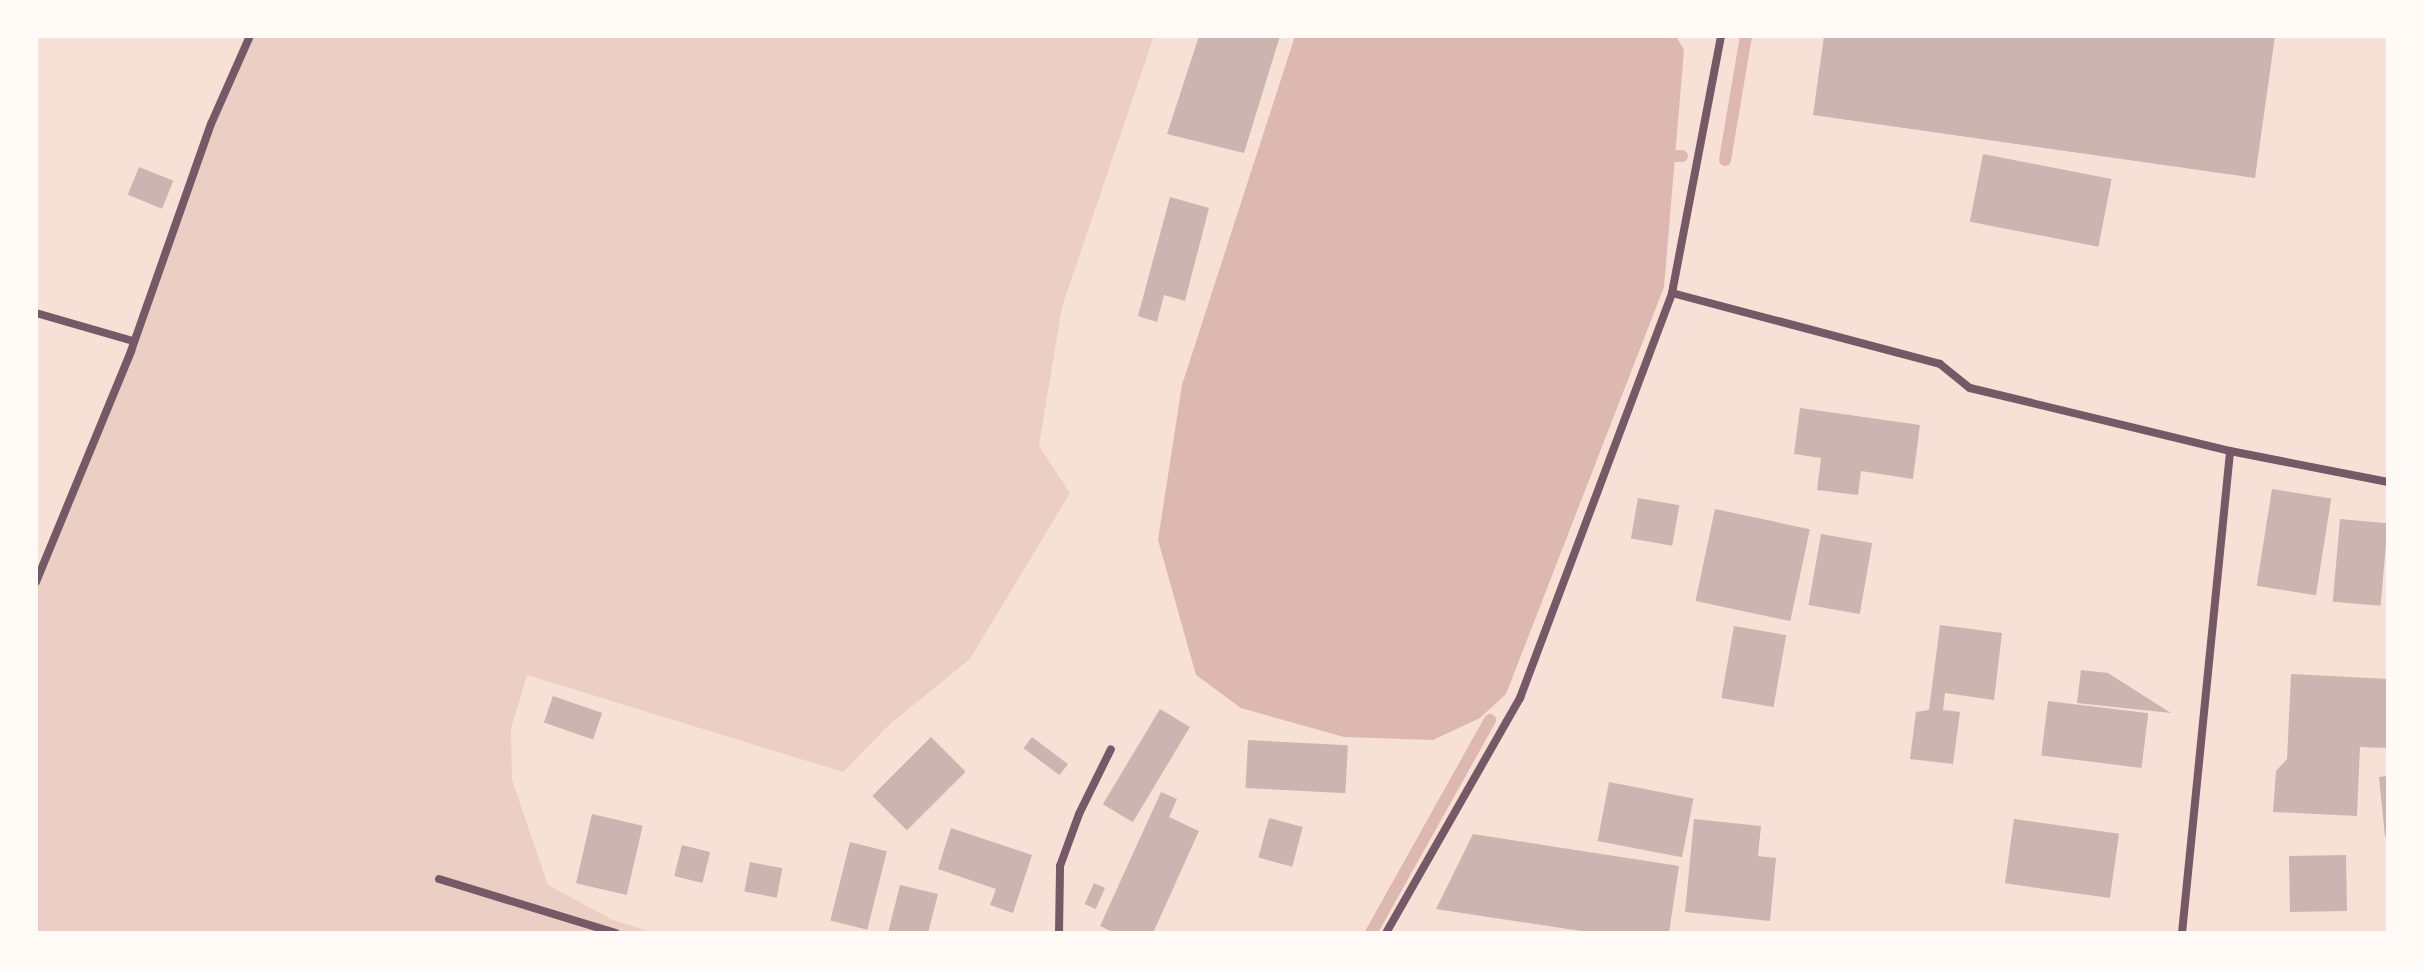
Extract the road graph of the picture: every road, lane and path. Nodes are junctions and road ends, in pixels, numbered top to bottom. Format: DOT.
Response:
graph roads {
  1 [pos="250,36"];
  2 [pos="1721,36"];
  3 [pos="1672,293"];
  4 [pos="36,313"];
  5 [pos="133,341"];
  6 [pos="2230,451"];
  7 [pos="2388,482"];
  8 [pos="36,582"];
  9 [pos="1111,749"];
  10 [pos="439,879"];
  11 [pos="616,933"];
  12 [pos="1059,933"];
  13 [pos="1386,933"];
  14 [pos="2182,933"];
  1 -- 5 [label="street"];
  2 -- 3 [label="street"];
  3 -- 6 [label="street"];
  3 -- 13 [label="street"];
  4 -- 5 [label="street"];
  5 -- 8 [label="street"];
  6 -- 7 [label="street"];
  6 -- 14 [label="street"];
  9 -- 12 [label="street"];
  10 -- 11 [label="street"];
}
